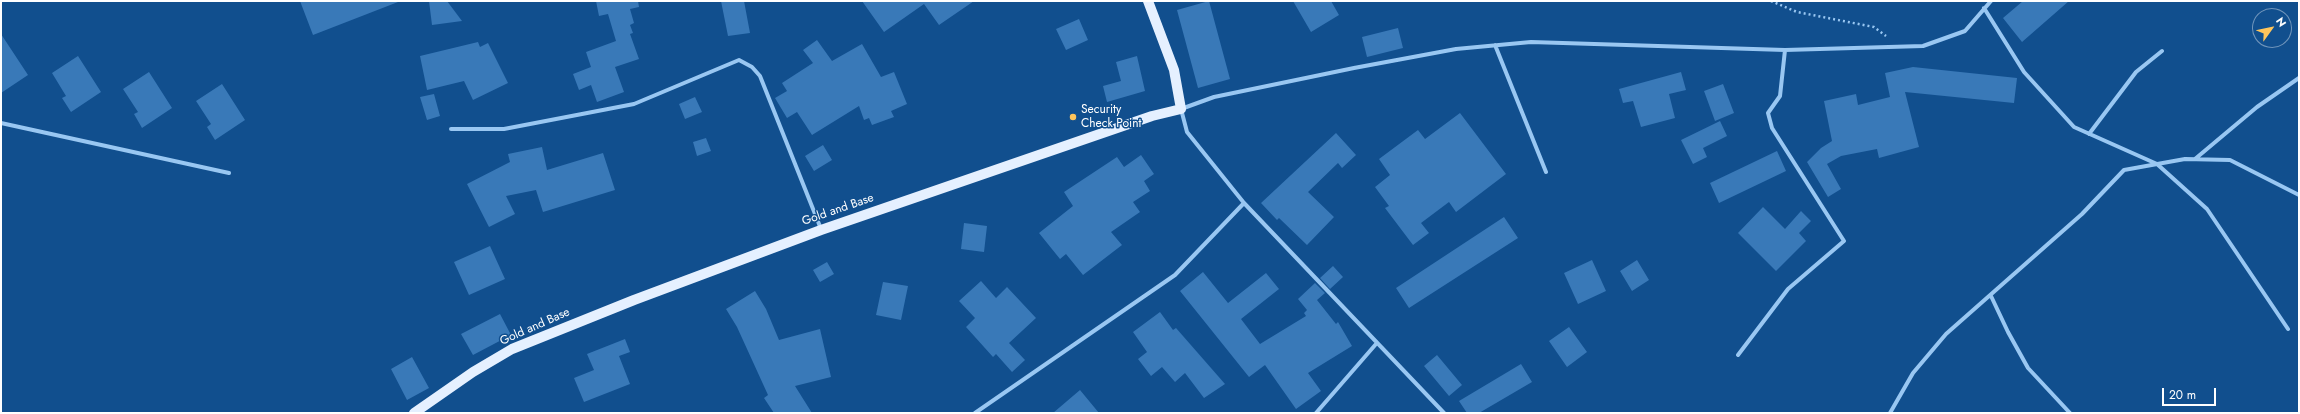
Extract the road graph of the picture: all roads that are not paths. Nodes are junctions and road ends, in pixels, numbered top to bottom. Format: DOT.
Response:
graph roads {
  1 [pos="1148,1"];
  2 [pos="1991,1"];
  3 [pos="1984,8"];
  4 [pos="1495,45"];
  5 [pos="1784,50"];
  6 [pos="2162,51"];
  7 [pos="2299,78"];
  8 [pos="1181,109"];
  9 [pos="1,123"];
  10 [pos="451,128"];
  11 [pos="2089,134"];
  12 [pos="2195,159"];
  13 [pos="2157,164"];
  14 [pos="1546,172"];
  15 [pos="228,173"];
  16 [pos="2299,195"];
  17 [pos="1244,203"];
  18 [pos="821,230"];
  19 [pos="1991,296"];
  20 [pos="2288,329"];
  21 [pos="1376,344"];
  22 [pos="1738,355"];
  23 [pos="414,413"];
  24 [pos="975,413"];
  25 [pos="1316,413"];
  26 [pos="1444,413"];
  27 [pos="1890,413"];
  28 [pos="2070,413"];
  1 -- 8 [label="main road"];
  2 -- 3 [label="street"];
  3 -- 5 [label="street"];
  3 -- 11 [label="street"];
  4 -- 5 [label="street"];
  4 -- 8 [label="street"];
  4 -- 14 [label="street"];
  5 -- 22 [label="street"];
  6 -- 11 [label="street"];
  7 -- 12 [label="street"];
  8 -- 17 [label="street"];
  8 -- 18 [label="main road, Gold and Base"];
  9 -- 15 [label="street"];
  10 -- 18 [label="street"];
  11 -- 13 [label="street"];
  12 -- 13 [label="street"];
  12 -- 16 [label="street"];
  13 -- 19 [label="street"];
  13 -- 20 [label="street"];
  17 -- 21 [label="street"];
  17 -- 24 [label="street"];
  18 -- 23 [label="main road, Gold and Base"];
  19 -- 27 [label="street"];
  19 -- 28 [label="street"];
  21 -- 25 [label="street"];
  21 -- 26 [label="street"];
}
